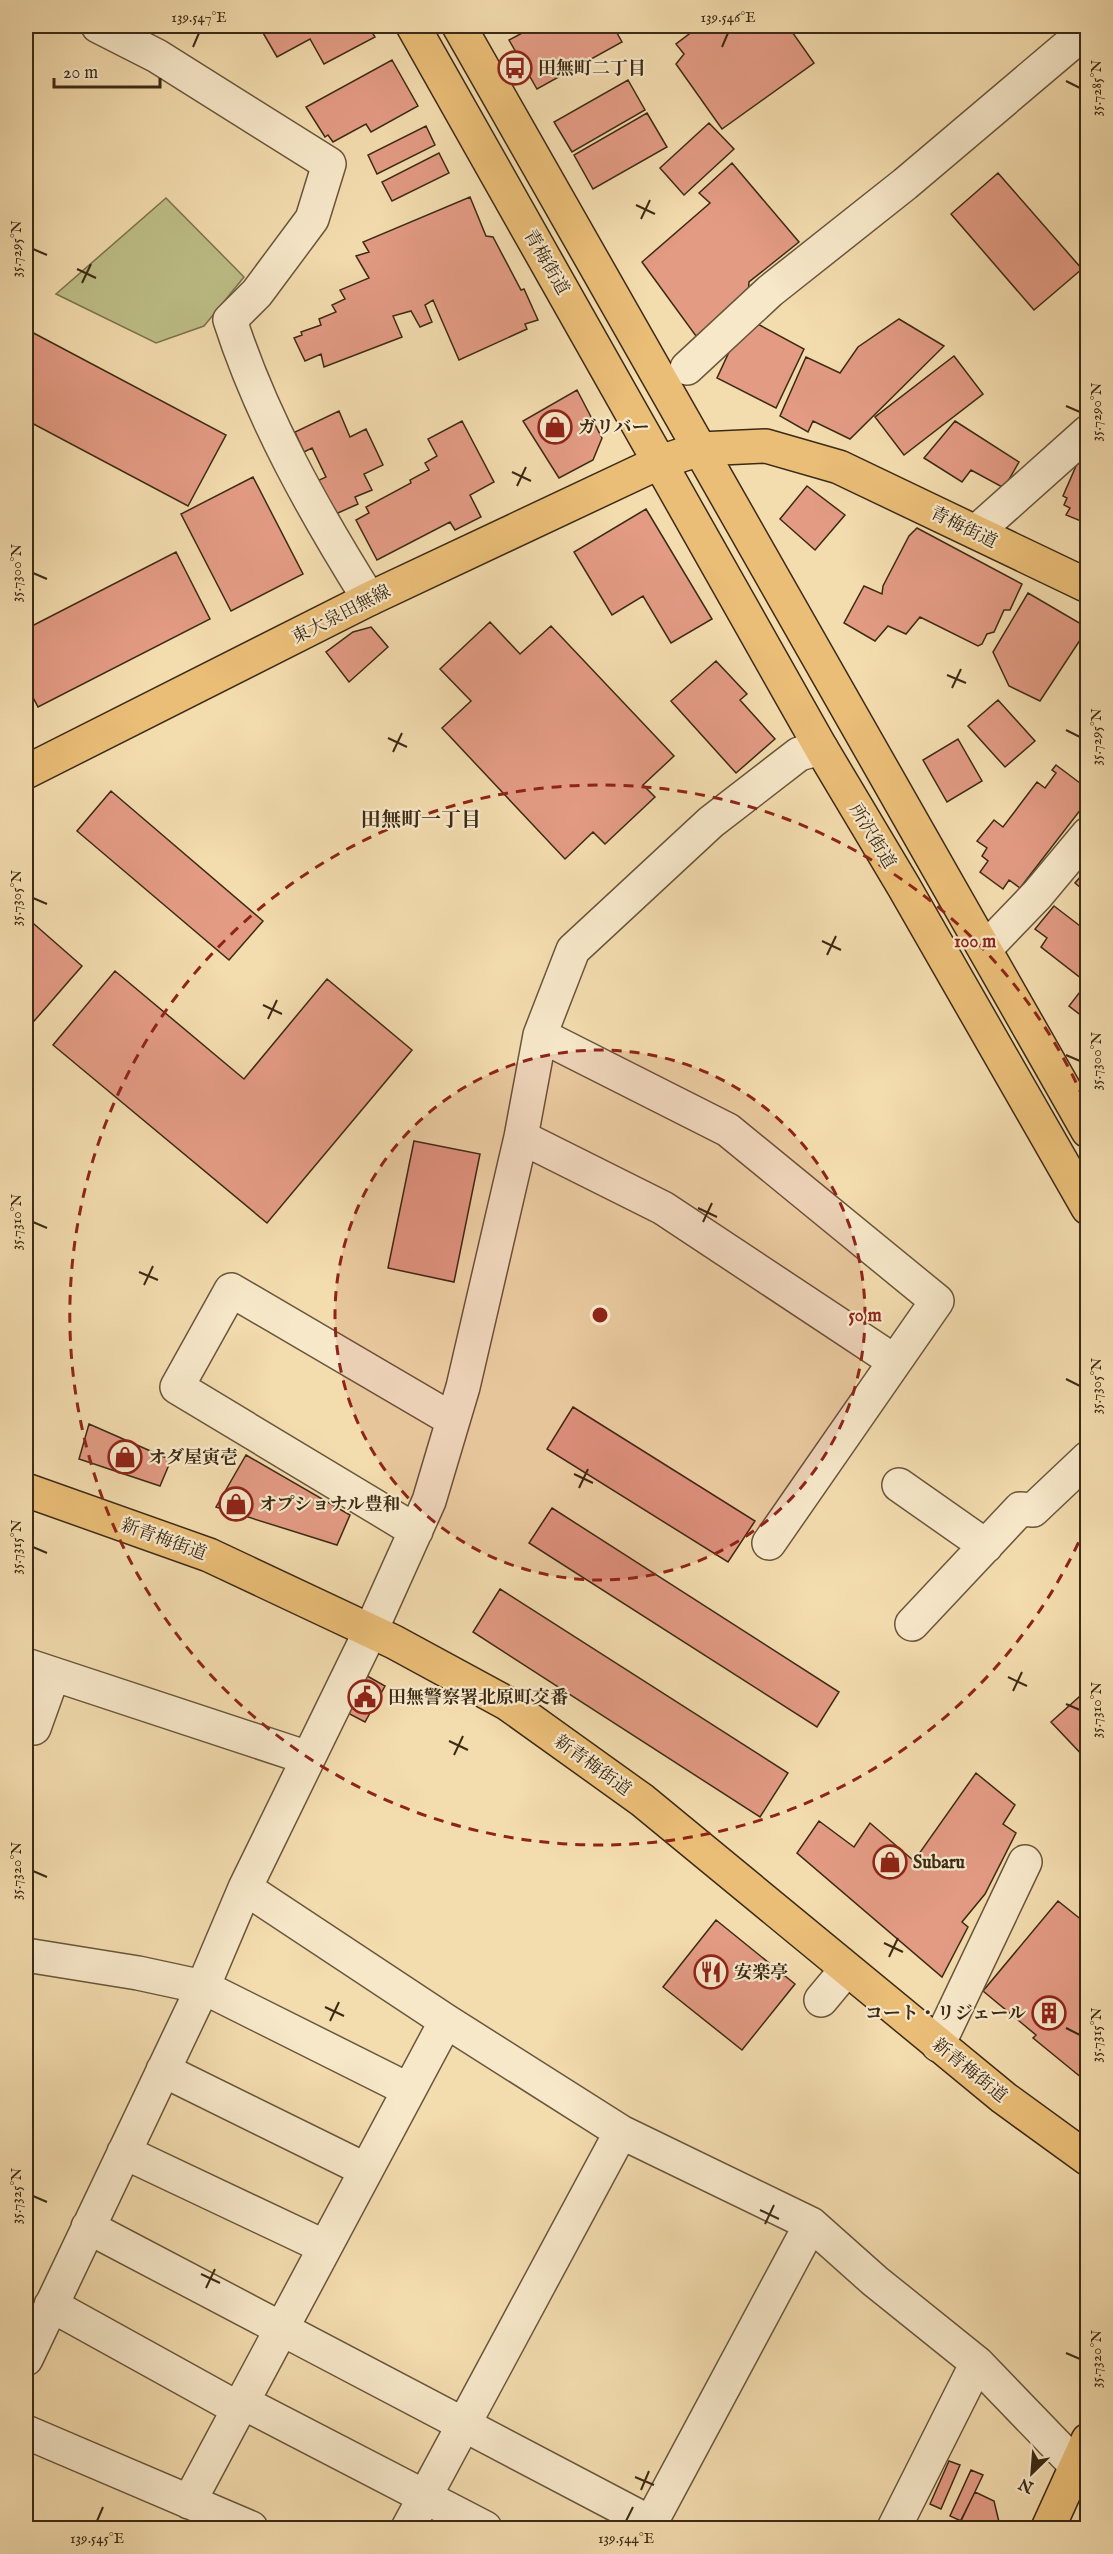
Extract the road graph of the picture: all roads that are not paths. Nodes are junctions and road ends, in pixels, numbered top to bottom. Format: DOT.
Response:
graph roads {
  1 [pos="98,26"];
  2 [pos="412,26"];
  3 [pos="459,26"];
  4 [pos="1082,46"];
  5 [pos="687,368"];
  6 [pos="1088,432"];
  7 [pos="700,449"];
  8 [pos="660,462"];
  9 [pos="976,532"];
  10 [pos="1088,586"];
  11 [pos="369,599"];
  12 [pos="821,748"];
  13 [pos="26,772"];
  14 [pos="1088,834"];
  15 [pos="985,950"];
  16 [pos="540,1035"];
  17 [pos="1088,1131"];
  18 [pos="521,1137"];
  19 [pos="1088,1208"];
  20 [pos="894,1361"];
  21 [pos="453,1420"];
  22 [pos="1088,1458"];
  23 [pos="899,1485"];
  24 [pos="26,1490"];
  25 [pos="416,1530"];
  26 [pos="769,1543"];
  27 [pos="986,1546"];
  28 [pos="912,1624"];
  29 [pos="371,1630"];
  30 [pos="40,1670"];
  31 [pos="34,1728"];
  32 [pos="308,1758"];
  33 [pos="1025,1862"];
  34 [pos="245,1888"];
  35 [pos="26,1955"];
  36 [pos="846,1970"];
  37 [pos="203,1987"];
  38 [pos="821,2000"];
  39 [pos="446,2021"];
  40 [pos="938,2045"];
  41 [pos="163,2070"];
  42 [pos="409,2090"];
  43 [pos="621,2132"];
  44 [pos="124,2152"];
  45 [pos="1088,2159"];
  46 [pos="366,2170"];
  47 [pos="811,2223"];
  48 [pos="88,2227"];
  49 [pos="326,2247"];
  50 [pos="51,2305"];
  51 [pos="282,2329"];
  52 [pos="26,2359"];
  53 [pos="977,2362"];
  54 [pos="241,2406"];
  55 [pos="464,2424"];
  56 [pos="26,2432"];
  57 [pos="1084,2462"];
  58 [pos="425,2497"];
  59 [pos="189,2502"];
  60 [pos="650,2526"];
  61 [pos="251,2529"];
  62 [pos="408,2529"];
  63 [pos="486,2529"];
  64 [pos="894,2529"];
  65 [pos="1048,2529"];
  1 -- 11 [label="street"];
  2 -- 8 [label="main road, 青梅街道"];
  3 -- 7 [label="main road"];
  4 -- 5 [label="street"];
  6 -- 9 [label="street"];
  7 -- 8 [label="main road, 青梅街道"];
  7 -- 9 [label="main road, 青梅街道"];
  7 -- 15 [label="main road"];
  8 -- 11 [label="main road, 東大泉田無線"];
  8 -- 12 [label="main road, 所沢街道"];
  9 -- 10 [label="main road, 青梅街道"];
  11 -- 13 [label="main road, 東大泉田無線"];
  12 -- 16 [label="street"];
  12 -- 19 [label="main road, 所沢街道"];
  14 -- 15 [label="street"];
  15 -- 17 [label="main road"];
  16 -- 18 [label="street"];
  16 -- 20 [label="street"];
  18 -- 20 [label="street"];
  18 -- 21 [label="street"];
  20 -- 26 [label="street"];
  21 -- 25 [label="street"];
  21 -- 25 [label="street"];
  22 -- 27 [label="street"];
  23 -- 27 [label="street"];
  24 -- 29 [label="main road, 新青梅街道"];
  25 -- 29 [label="street"];
  27 -- 28 [label="street"];
  29 -- 32 [label="street"];
  29 -- 36 [label="main road, 新青梅街道"];
  30 -- 31 [label="street"];
  30 -- 32 [label="street"];
  32 -- 34 [label="street"];
  33 -- 40 [label="street"];
  34 -- 37 [label="street"];
  34 -- 39 [label="street"];
  35 -- 37 [label="street"];
  36 -- 38 [label="street"];
  36 -- 40 [label="main road, 新青梅街道"];
  37 -- 41 [label="street"];
  37 -- 42 [label="street"];
  39 -- 42 [label="street"];
  39 -- 43 [label="street"];
  40 -- 45 [label="main road, 新青梅街道"];
  41 -- 44 [label="street"];
  41 -- 46 [label="street"];
  42 -- 46 [label="street"];
  43 -- 47 [label="street"];
  43 -- 55 [label="street"];
  44 -- 48 [label="street"];
  44 -- 49 [label="street"];
  46 -- 49 [label="street"];
  47 -- 53 [label="street"];
  47 -- 60 [label="street"];
  48 -- 50 [label="street"];
  48 -- 51 [label="street"];
  49 -- 51 [label="street"];
  50 -- 52 [label="street"];
  50 -- 54 [label="street"];
  51 -- 54 [label="street"];
  51 -- 55 [label="street"];
  53 -- 57 [label="street"];
  53 -- 64 [label="street"];
  54 -- 58 [label="street"];
  54 -- 59 [label="street"];
  55 -- 58 [label="street"];
  55 -- 60 [label="street"];
  56 -- 59 [label="street"];
  57 -- 65 [label="main road"];
  58 -- 62 [label="street"];
  58 -- 63 [label="street"];
  59 -- 61 [label="street"];
}
